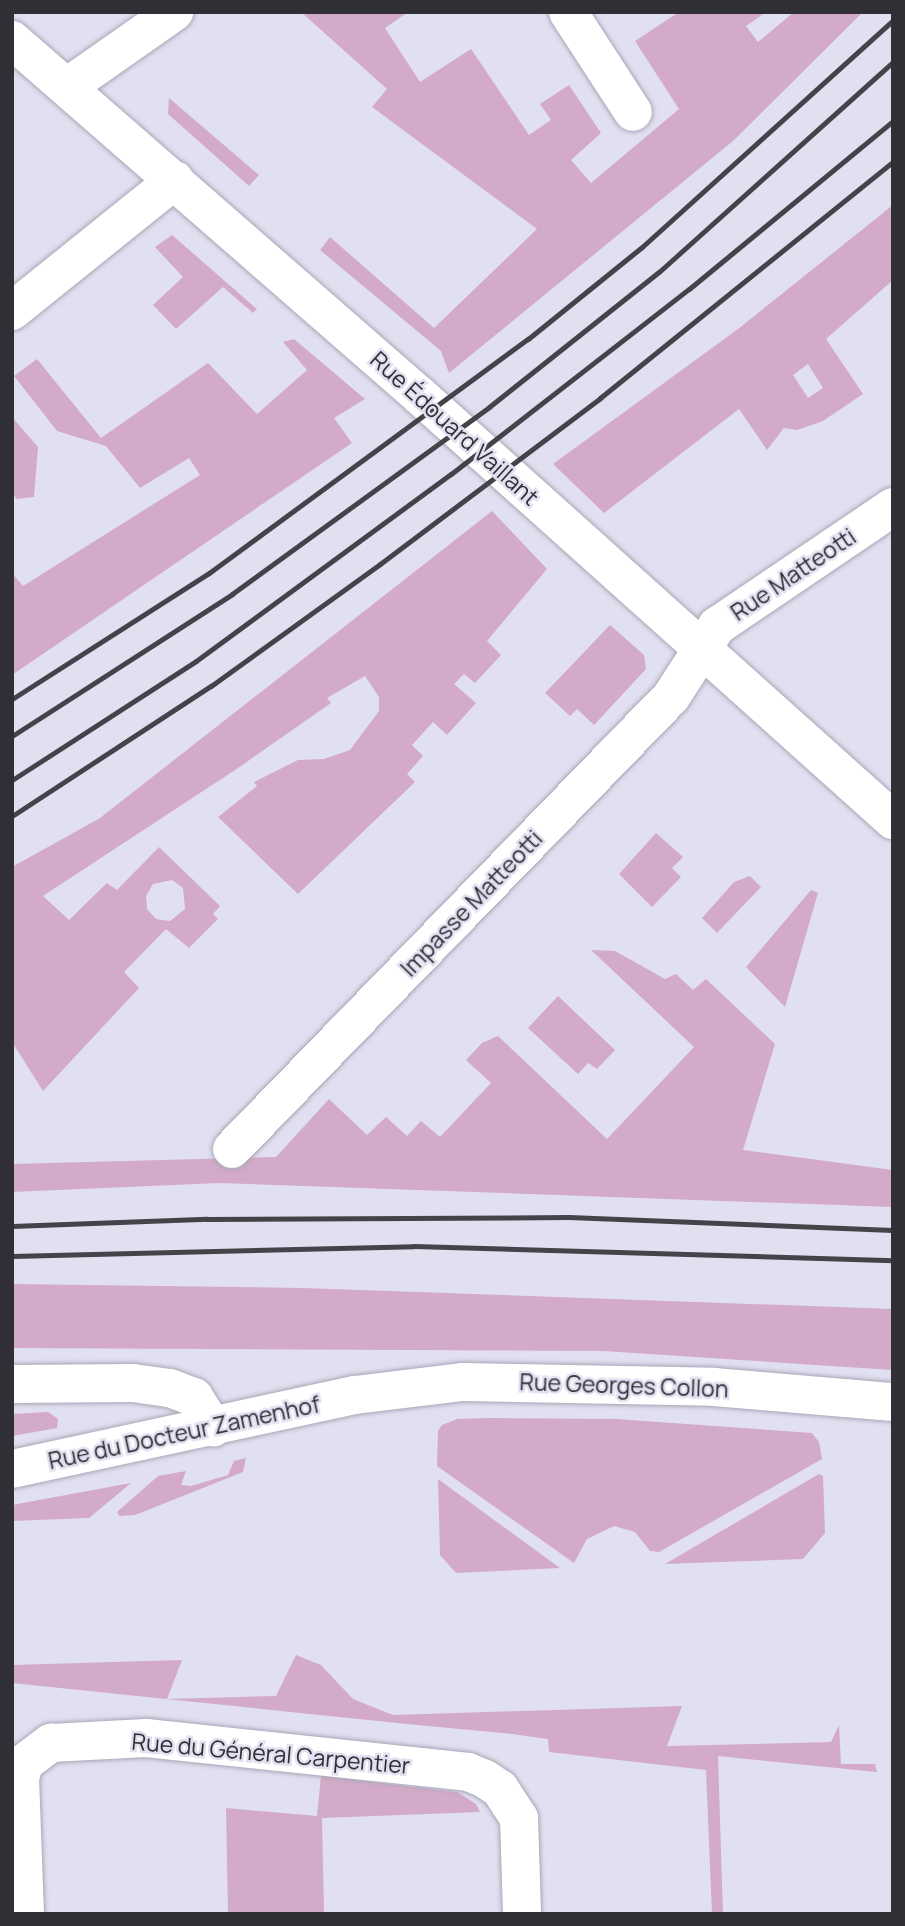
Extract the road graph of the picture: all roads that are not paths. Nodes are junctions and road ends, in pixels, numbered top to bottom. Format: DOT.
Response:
graph roads {
  1 [pos="174,12"];
  2 [pos="568,12"];
  3 [pos="12,40"];
  4 [pos="67,87"];
  5 [pos="633,112"];
  6 [pos="175,180"];
  7 [pos="12,311"];
  8 [pos="893,507"];
  9 [pos="700,650"];
  10 [pos="893,820"];
  11 [pos="232,1149"];
  12 [pos="12,1384"];
  13 [pos="355,1395"];
  14 [pos="893,1402"];
  15 [pos="213,1427"];
  16 [pos="12,1469"];
  17 [pos="25,1914"];
  18 [pos="522,1914"];
  1 -- 4 [label="street"];
  2 -- 5 [label="street"];
  3 -- 4 [label="street, Rue Édouard Vaillant"];
  4 -- 6 [label="street, Rue Édouard Vaillant"];
  6 -- 7 [label="street"];
  6 -- 9 [label="street, Rue Édouard Vaillant"];
  8 -- 9 [label="street, Rue Matteotti"];
  9 -- 10 [label="street, Rue Édouard Vaillant"];
  9 -- 11 [label="street, Impasse Matteotti"];
  12 -- 15 [label="street"];
  13 -- 14 [label="street, Rue Georges Collon"];
  13 -- 15 [label="street, Rue du Docteur Zamenhof"];
  15 -- 16 [label="street, Rue du Docteur Zamenhof"];
  17 -- 18 [label="street, Rue du Général Carpentier"];
}
